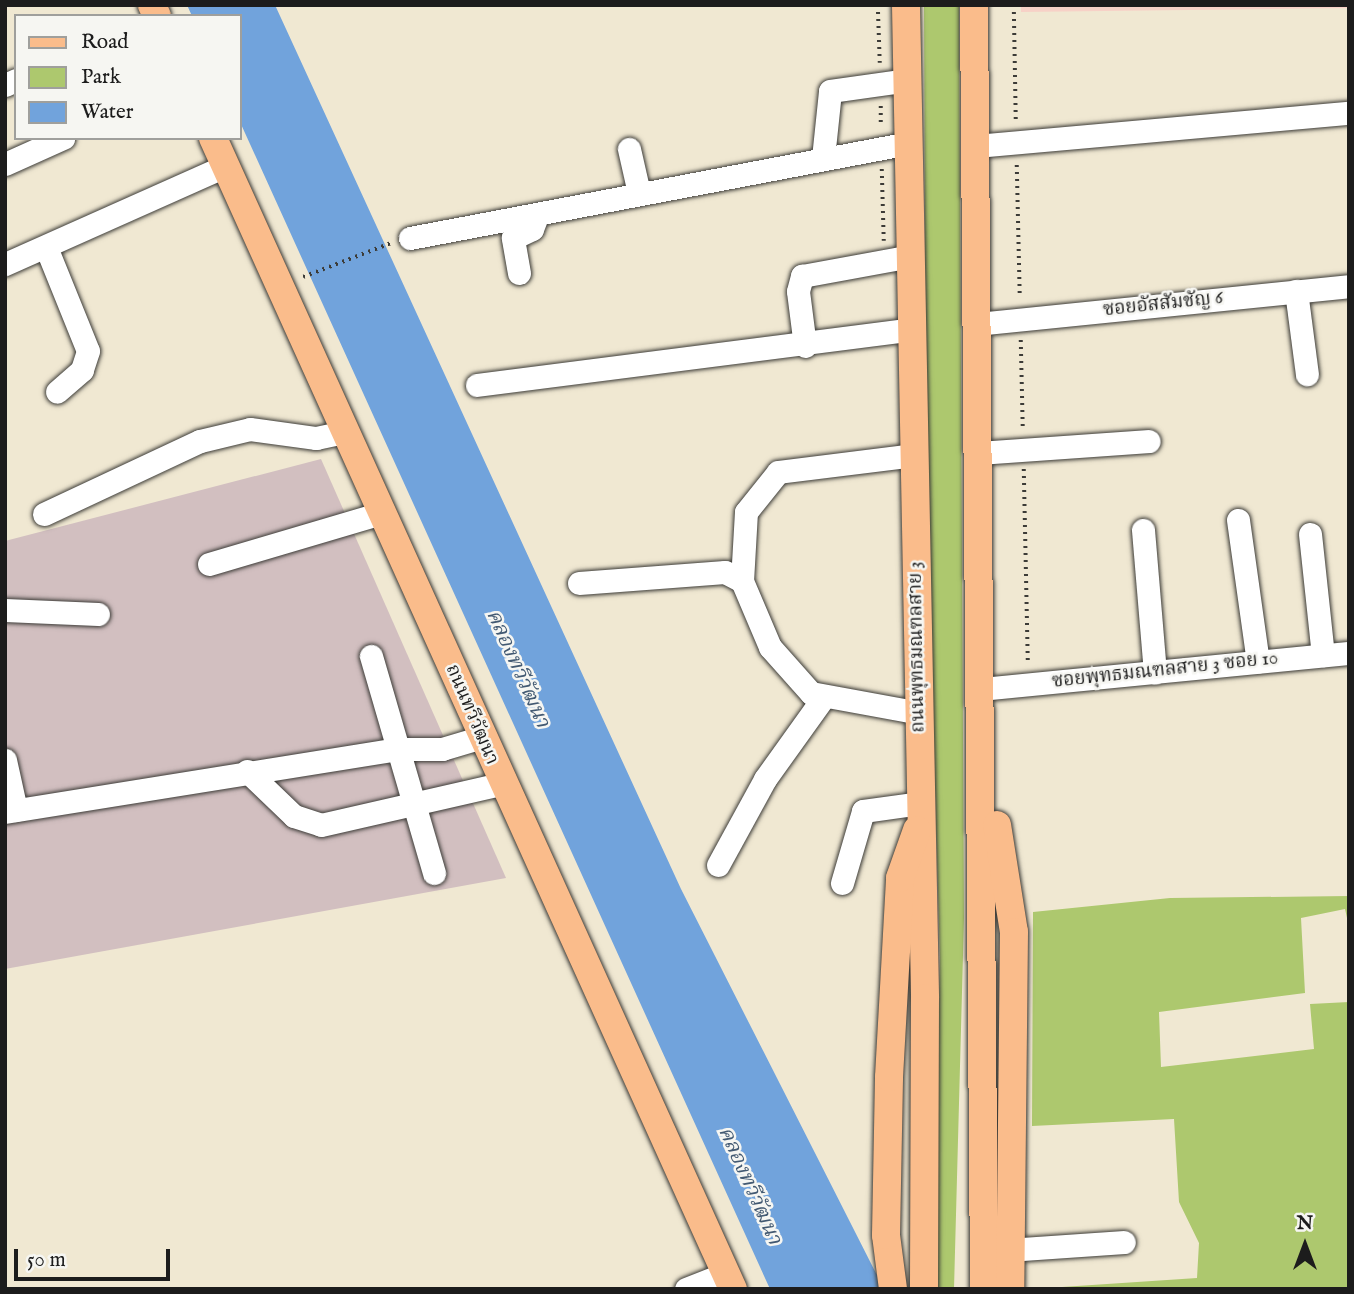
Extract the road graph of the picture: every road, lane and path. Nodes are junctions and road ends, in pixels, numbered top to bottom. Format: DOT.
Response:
graph roads {
  1 [pos="906,5"];
  2 [pos="974,5"];
  3 [pos="1014,5"];
  4 [pos="908,80"];
  5 [pos="1349,113"];
  6 [pos="59,140"];
  7 [pos="213,140"];
  8 [pos="1017,142"];
  9 [pos="909,143"];
  10 [pos="976,146"];
  11 [pos="629,149"];
  12 [pos="823,158"];
  13 [pos="5,164"];
  14 [pos="225,166"];
  15 [pos="639,193"];
  16 [pos="538,213"];
  17 [pos="404,240"];
  18 [pos="46,247"];
  19 [pos="911,256"];
  20 [pos="5,264"];
  21 [pos="519,273"];
  22 [pos="303,277"];
  23 [pos="1349,286"];
  24 [pos="1296,291"];
  25 [pos="1021,320"];
  26 [pos="977,324"];
  27 [pos="912,329"];
  28 [pos="805,346"];
  29 [pos="1307,374"];
  30 [pos="477,385"];
  31 [pos="57,392"];
  32 [pos="345,432"];
  33 [pos="1149,441"];
  34 [pos="1024,450"];
  35 [pos="979,453"];
  36 [pos="915,455"];
  37 [pos="381,513"];
  38 [pos="44,514"];
  39 [pos="1238,520"];
  40 [pos="1143,530"];
  41 [pos="1310,534"];
  42 [pos="209,564"];
  43 [pos="742,581"];
  44 [pos="579,583"];
  45 [pos="5,610"];
  46 [pos="98,614"];
  47 [pos="1349,653"];
  48 [pos="1323,655"];
  49 [pos="371,656"];
  50 [pos="1258,662"];
  51 [pos="1155,672"];
  52 [pos="1028,684"];
  53 [pos="981,689"];
  54 [pos="822,698"];
  55 [pos="920,713"];
  56 [pos="982,733"];
  57 [pos="482,737"];
  58 [pos="397,749"];
  59 [pos="5,760"];
  60 [pos="247,771"];
  61 [pos="500,784"];
  62 [pos="414,803"];
  63 [pos="10,811"];
  64 [pos="922,812"];
  65 [pos="718,865"];
  66 [pos="434,873"];
  67 [pos="842,883"];
  68 [pos="1124,1242"];
  69 [pos="1008,1250"];
  70 [pos="730,1281"];
  71 [pos="686,1289"];
  72 [pos="893,1289"];
  73 [pos="924,1289"];
  74 [pos="984,1289"];
  75 [pos="1010,1289"];
  1 -- 4 [label="main road, ถนนพุทธมณฑลสาย 3"];
  2 -- 10 [label="main road"];
  3 -- 8 [label="path"];
  4 -- 9 [label="main road, ถนนพุทธมณฑลสาย 3"];
  4 -- 12 [label="street"];
  5 -- 8 [label="street"];
  6 -- 13 [label="street"];
  7 -- 14 [label="main road, ถนนทวีวัฒนา"];
  8 -- 10 [label="street"];
  8 -- 25 [label="path"];
  9 -- 12 [label="street"];
  9 -- 19 [label="main road, ถนนพุทธมณฑลสาย 3"];
  10 -- 26 [label="main road"];
  11 -- 15 [label="street"];
  12 -- 15 [label="street"];
  14 -- 18 [label="street"];
  14 -- 32 [label="main road, ถนนทวีวัฒนา"];
  15 -- 16 [label="street"];
  16 -- 17 [label="street"];
  16 -- 21 [label="street"];
  17 -- 22 [label="path"];
  18 -- 20 [label="street"];
  18 -- 31 [label="street"];
  19 -- 27 [label="main road, ถนนพุทธมณฑลสาย 3"];
  19 -- 28 [label="street"];
  23 -- 24 [label="street, ซอยอัสสัมชัญ 6"];
  24 -- 25 [label="street, ซอยอัสสัมชัญ 6"];
  24 -- 29 [label="street"];
  25 -- 26 [label="street, ซอยอัสสัมชัญ 6"];
  25 -- 34 [label="path"];
  26 -- 35 [label="main road"];
  27 -- 28 [label="street"];
  27 -- 36 [label="main road, ถนนพุทธมณฑลสาย 3"];
  28 -- 30 [label="street"];
  32 -- 37 [label="main road, ถนนทวีวัฒนา"];
  32 -- 38 [label="street"];
  33 -- 34 [label="street"];
  34 -- 35 [label="street"];
  34 -- 52 [label="path"];
  35 -- 53 [label="main road"];
  36 -- 43 [label="street"];
  36 -- 55 [label="main road, ถนนพุทธมณฑลสาย 3"];
  37 -- 42 [label="street"];
  37 -- 57 [label="main road, ถนนทวีวัฒนา"];
  39 -- 50 [label="street"];
  40 -- 51 [label="street"];
  41 -- 48 [label="street"];
  43 -- 44 [label="street"];
  43 -- 54 [label="street"];
  45 -- 46 [label="street"];
  47 -- 48 [label="street, ซอยพุทธมณฑลสาย 3 ซอย 10"];
  48 -- 50 [label="street, ซอยพุทธมณฑลสาย 3 ซอย 10"];
  49 -- 58 [label="street"];
  50 -- 51 [label="street, ซอยพุทธมณฑลสาย 3 ซอย 10"];
  51 -- 52 [label="street, ซอยพุทธมณฑลสาย 3 ซอย 10"];
  52 -- 53 [label="street, ซอยพุทธมณฑลสาย 3 ซอย 10"];
  53 -- 56 [label="main road"];
  54 -- 55 [label="street"];
  54 -- 65 [label="street"];
  55 -- 64 [label="main road, ถนนพุทธมณฑลสาย 3"];
  56 -- 69 [label="main road"];
  56 -- 74 [label="main road"];
  57 -- 58 [label="street"];
  57 -- 61 [label="main road, ถนนทวีวัฒนา"];
  58 -- 60 [label="street"];
  58 -- 62 [label="street"];
  59 -- 63 [label="street"];
  60 -- 62 [label="street"];
  60 -- 63 [label="street"];
  61 -- 62 [label="street"];
  61 -- 70 [label="main road, ถนนทวีวัฒนา"];
  62 -- 66 [label="street"];
  64 -- 67 [label="street"];
  64 -- 72 [label="main road"];
  64 -- 73 [label="main road, ถนนพุทธมณฑลสาย 3"];
  68 -- 69 [label="street"];
  69 -- 75 [label="main road"];
  70 -- 71 [label="street"];
}
